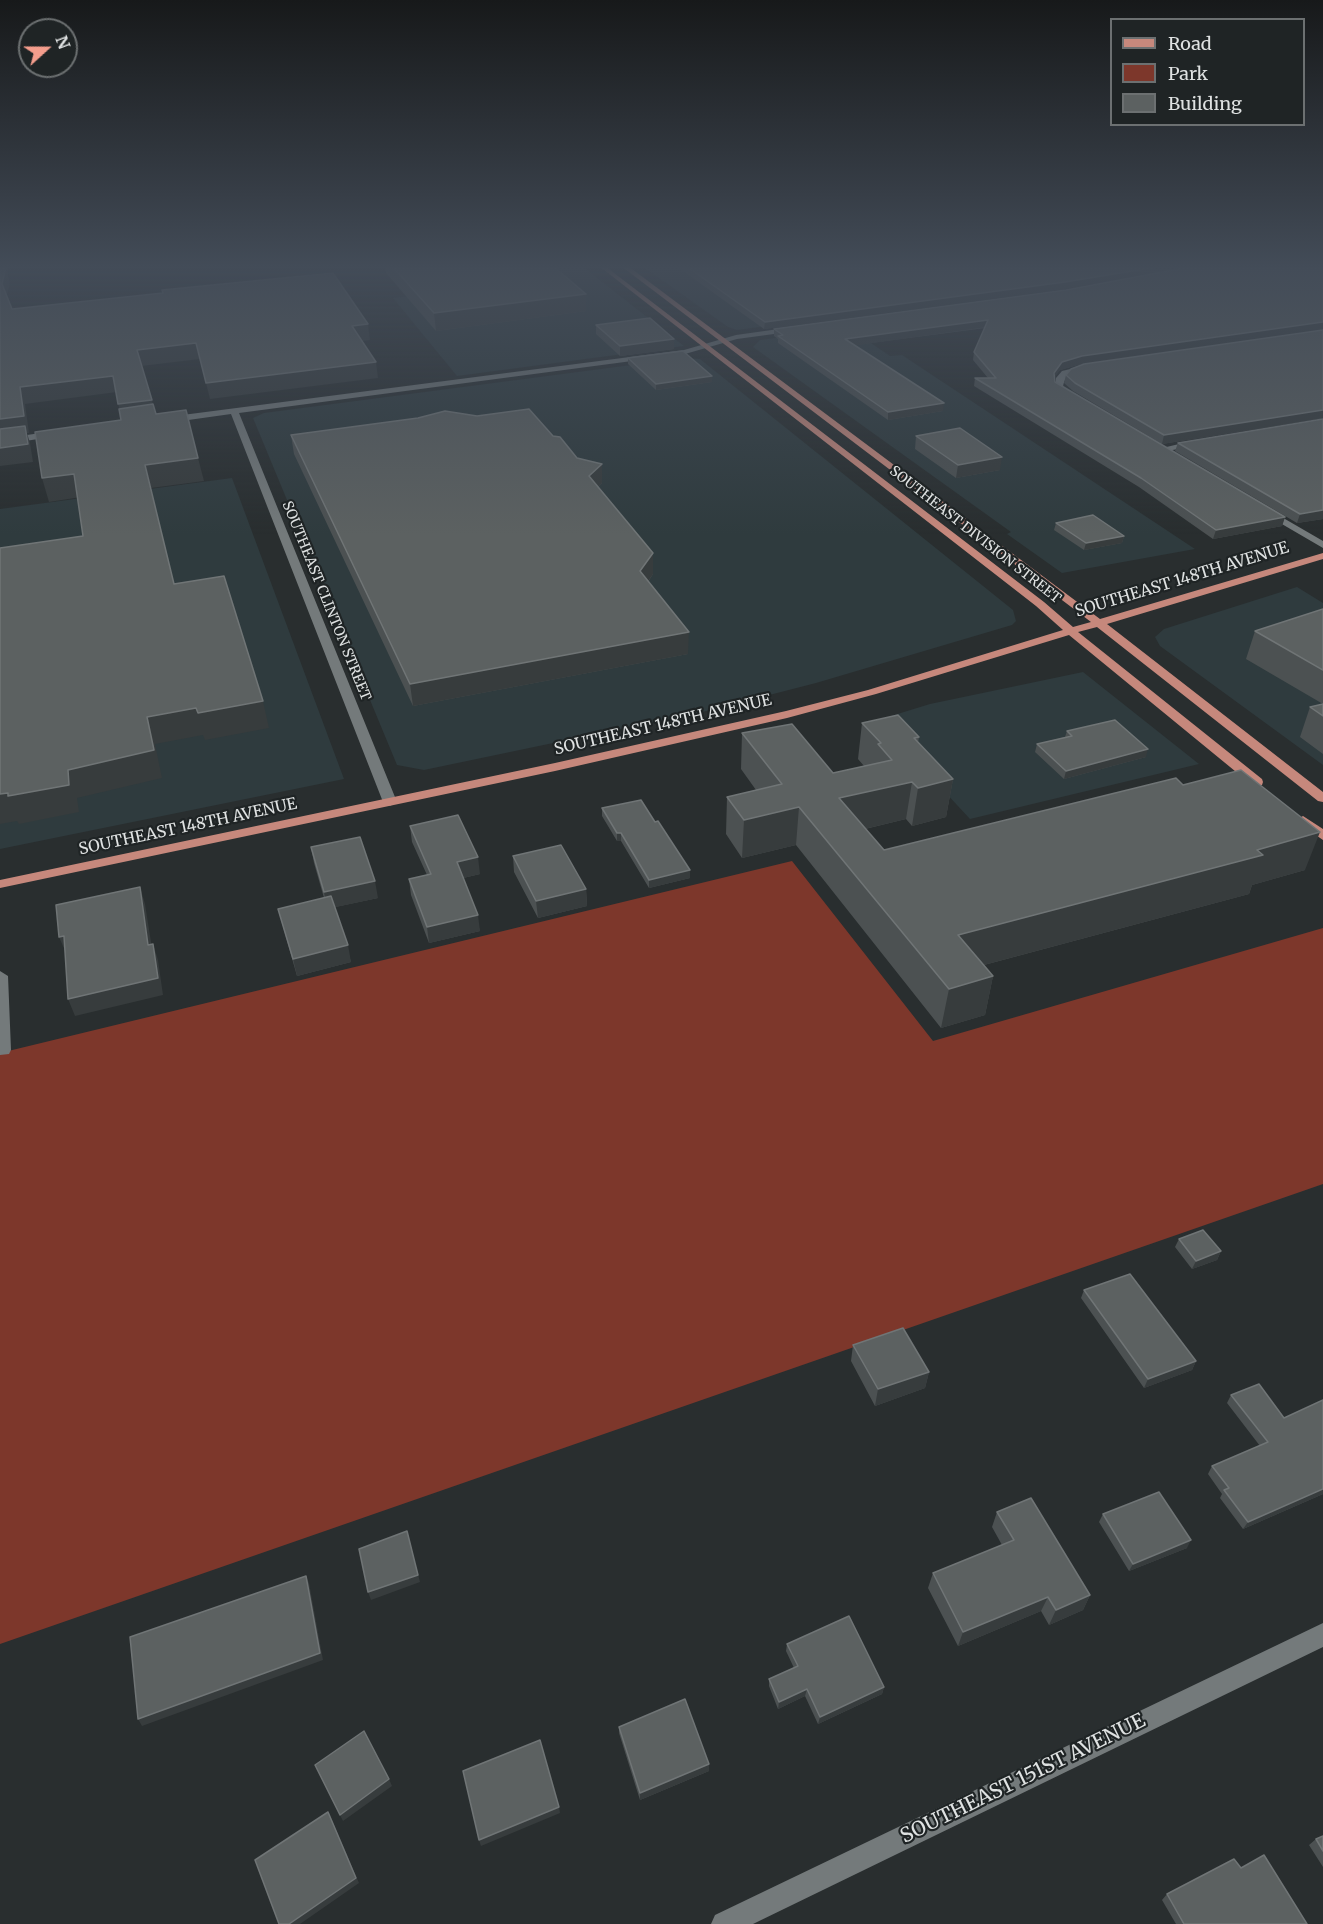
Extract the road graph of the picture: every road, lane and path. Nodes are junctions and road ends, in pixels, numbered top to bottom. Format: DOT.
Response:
graph roads {
  1 [pos="656,356"];
  2 [pos="720,356"];
  3 [pos="745,356"];
  4 [pos="1092,367"];
  5 [pos="1079,401"];
  6 [pos="234,411"];
  7 [pos="154,421"];
  8 [pos="68,433"];
  9 [pos="0,441"];
  10 [pos="1208,441"];
  11 [pos="1152,443"];
  12 [pos="1162,449"];
  13 [pos="1172,455"];
  14 [pos="1254,504"];
  15 [pos="1323,545"];
  16 [pos="1323,556"];
  17 [pos="1098,623"];
  18 [pos="1071,631"];
  19 [pos="1268,792"];
  20 [pos="1323,798"];
  21 [pos="390,802"];
  22 [pos="1296,814"];
  23 [pos="1323,836"];
  24 [pos="0,884"];
  25 [pos="0,976"];
  26 [pos="3,1050"];
  27 [pos="1323,1635"];
  28 [pos="724,1924"];
  1 -- 6 [label="street"];
  2 -- 18 [label="main road, SOUTHEAST DIVISION STREET"];
  3 -- 17 [label="main road, SOUTHEAST DIVISION STREET"];
  4 -- 5 [label="street"];
  6 -- 7 [label="street"];
  6 -- 21 [label="street, SOUTHEAST CLINTON STREET"];
  8 -- 9 [label="street"];
  10 -- 12 [label="street"];
  11 -- 12 [label="street"];
  12 -- 13 [label="street"];
  14 -- 15 [label="street"];
  16 -- 17 [label="main road, SOUTHEAST 148TH AVENUE"];
  17 -- 18 [label="main road, SOUTHEAST 148TH AVENUE"];
  17 -- 20 [label="main road, SOUTHEAST DIVISION STREET"];
  18 -- 19 [label="main road, SOUTHEAST DIVISION STREET"];
  18 -- 21 [label="main road, SOUTHEAST 148TH AVENUE"];
  21 -- 24 [label="main road, SOUTHEAST 148TH AVENUE"];
  22 -- 23 [label="main road"];
  25 -- 26 [label="street"];
  27 -- 28 [label="street, SOUTHEAST 151ST AVENUE"];
}
